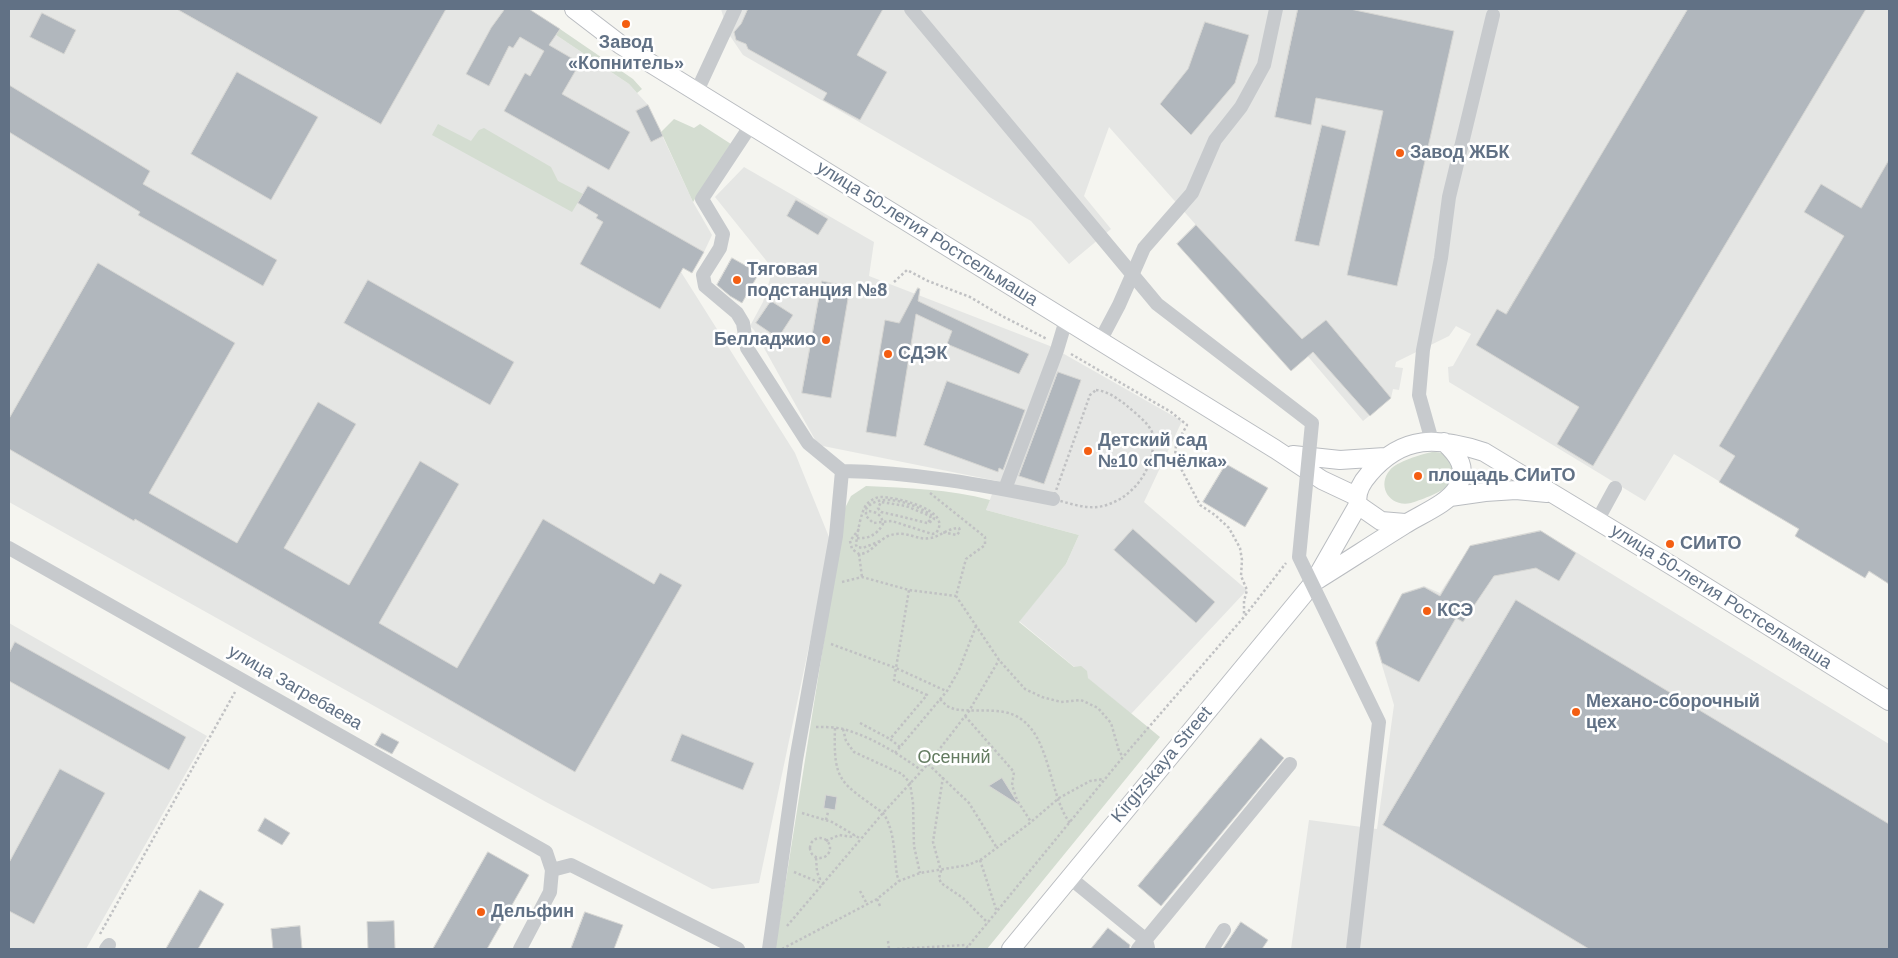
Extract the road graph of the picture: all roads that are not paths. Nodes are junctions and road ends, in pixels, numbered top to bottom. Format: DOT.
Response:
graph roads {
  1 [pos="574,9"];
  2 [pos="735,9"];
  3 [pos="912,9"];
  4 [pos="1276,9"];
  5 [pos="1493,15"];
  6 [pos="696,91"];
  7 [pos="751,125"];
  8 [pos="1066,320"];
  9 [pos="1100,341"];
  10 [pos="1438,441"];
  11 [pos="1284,454"];
  12 [pos="1385,457"];
  13 [pos="842,471"];
  14 [pos="1615,488"];
  15 [pos="1005,489"];
  16 [pos="1552,493"];
  17 [pos="1450,497"];
  18 [pos="1053,499"];
  19 [pos="1357,500"];
  20 [pos="1597,521"];
  21 [pos="1405,524"];
  22 [pos="9,548"];
  23 [pos="1314,582"];
  24 [pos="1889,700"];
  25 [pos="1290,764"];
  26 [pos="552,870"];
  27 [pos="1069,877"];
  28 [pos="1224,930"];
  29 [pos="1144,946"];
  30 [pos="520,949"];
  31 [pos="738,949"];
  32 [pos="768,949"];
  33 [pos="1010,949"];
  34 [pos="1212,949"];
  35 [pos="1353,949"];
  1 -- 6 [label="main road, улица 50-летия Ростсельмаша"];
  2 -- 6 [label="street"];
  3 -- 35 [label="street, bridge"];
  4 -- 9 [label="street"];
  5 -- 10 [label="street"];
  6 -- 7 [label="main road, улица 50-летия Ростсельмаша"];
  7 -- 8 [label="main road, улица 50-летия Ростсельмаша"];
  7 -- 13 [label="street"];
  8 -- 9 [label="main road, улица 50-летия Ростсельмаша"];
  8 -- 15 [label="street"];
  9 -- 11 [label="main road, улица 50-летия Ростсельмаша"];
  10 -- 12 [label="main road"];
  10 -- 16 [label="main road, улица 50-летия Ростсельмаша"];
  10 -- 17 [label="main road"];
  11 -- 12 [label="main road"];
  11 -- 19 [label="main road, улица 50-летия Ростсельмаша"];
  12 -- 19 [label="main road"];
  13 -- 15 [label="street"];
  13 -- 32 [label="street"];
  14 -- 20 [label="street"];
  15 -- 18 [label="street"];
  16 -- 17 [label="main road, улица 50-летия Ростсельмаша"];
  16 -- 20 [label="main road, улица 50-летия Ростсельмаша"];
  17 -- 21 [label="main road"];
  19 -- 21 [label="main road"];
  19 -- 23 [label="main road"];
  20 -- 24 [label="main road, улица 50-летия Ростсельмаша"];
  21 -- 23 [label="main road"];
  22 -- 26 [label="street, улица Загребаева"];
  23 -- 27 [label="main road, Kirgizskaya Street"];
  25 -- 29 [label="street"];
  26 -- 30 [label="street"];
  26 -- 31 [label="street"];
  27 -- 29 [label="street"];
  27 -- 33 [label="main road, Kirgizskaya Street"];
  28 -- 34 [label="street"];
}
